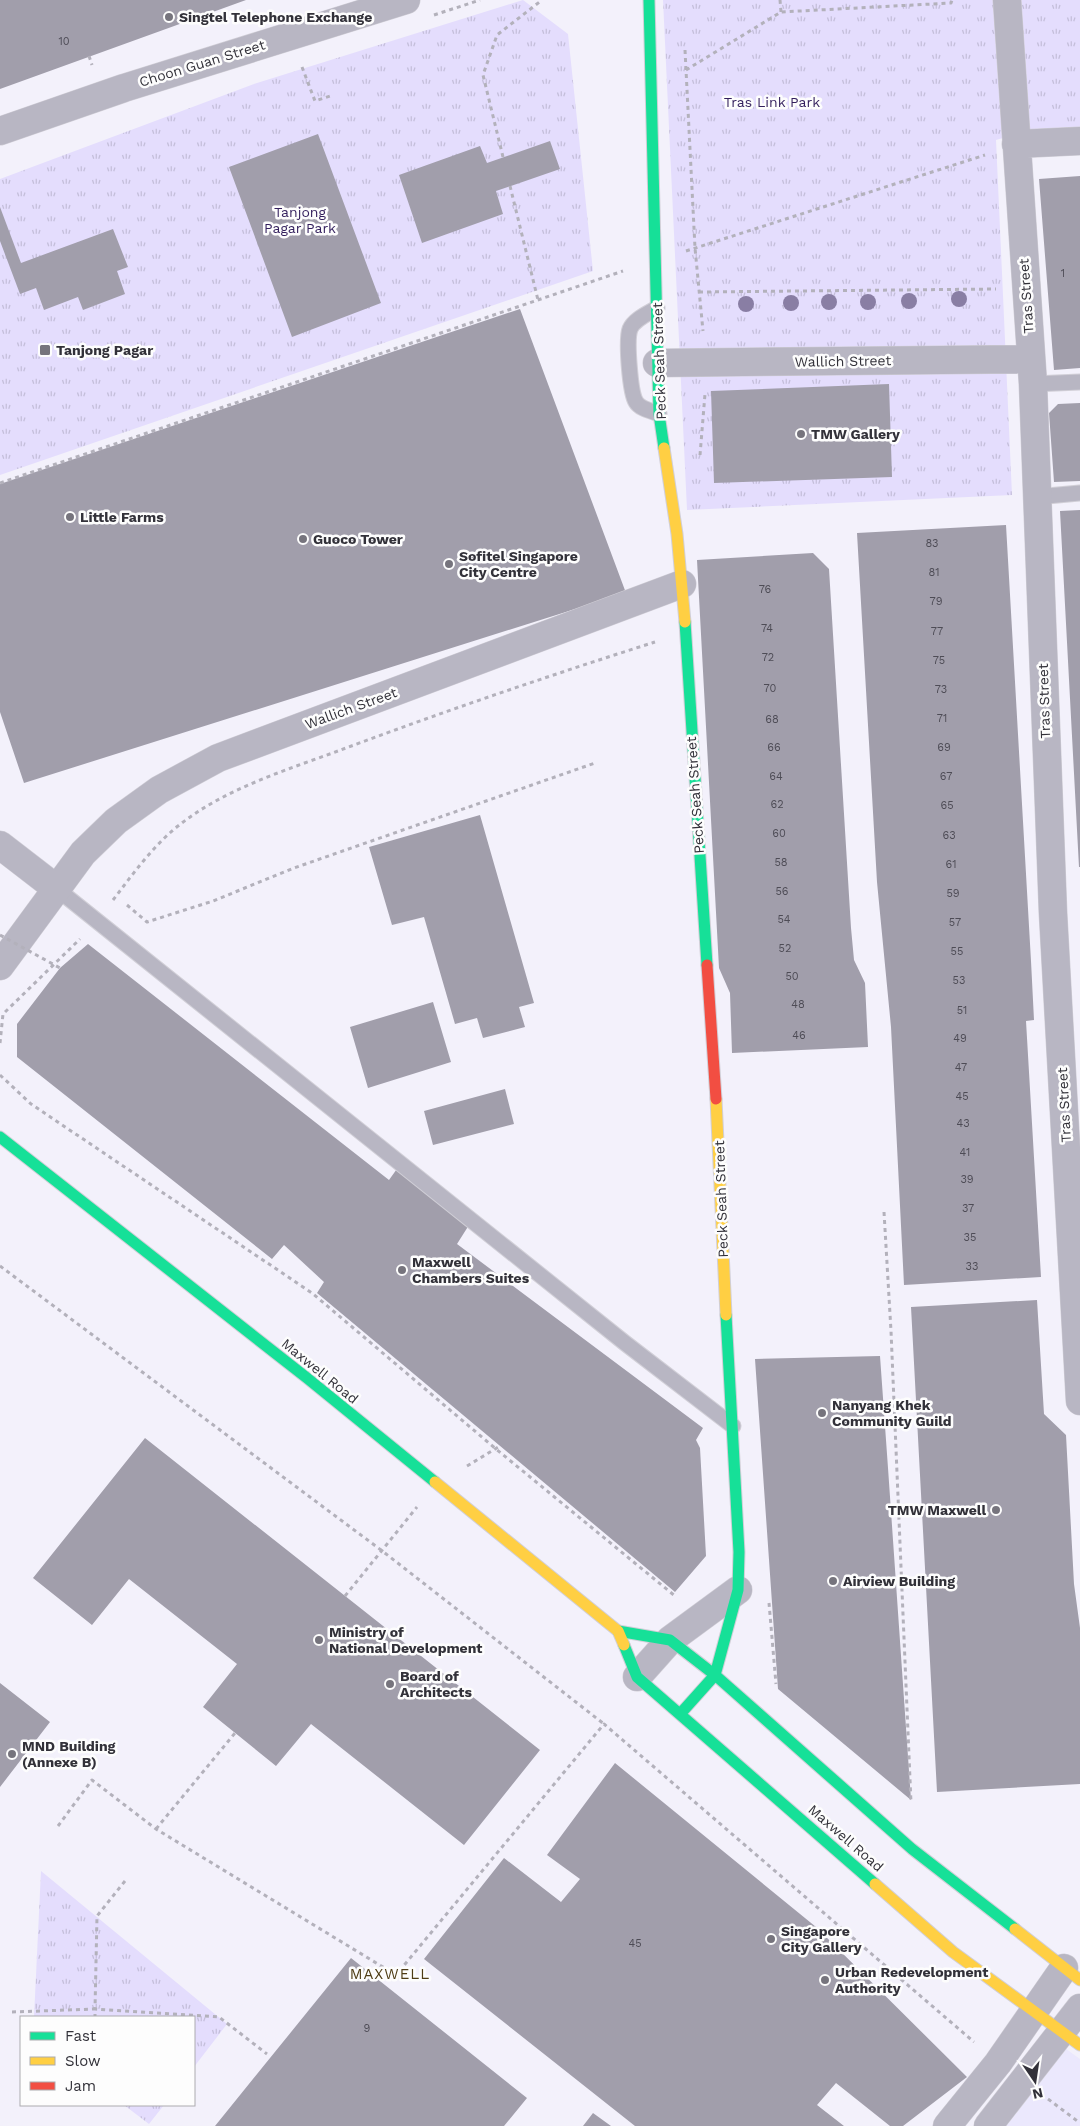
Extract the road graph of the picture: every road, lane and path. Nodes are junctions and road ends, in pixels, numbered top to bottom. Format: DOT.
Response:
graph roads {
  1 [pos="406,0"];
  2 [pos="542,0"];
  3 [pos="649,0"];
  4 [pos="780,0"];
  5 [pos="952,0"];
  6 [pos="1007,0"];
  7 [pos="781,12"];
  8 [pos="685,44"];
  9 [pos="300,59"];
  10 [pos="686,70"];
  11 [pos="330,96"];
  12 [pos="0,131"];
  13 [pos="1080,141"];
  14 [pos="1016,144"];
  15 [pos="503,157"];
  16 [pos="510,186"];
  17 [pos="695,248"];
  18 [pos="656,260"];
  19 [pos="1002,289"];
  20 [pos="700,292"];
  21 [pos="538,300"];
  22 [pos="658,308"];
  23 [pos="657,363"];
  24 [pos="1031,372"];
  25 [pos="1080,382"];
  26 [pos="660,414"];
  27 [pos="0,483"];
  28 [pos="1080,493"];
  29 [pos="1036,497"];
  30 [pos="682,584"];
  31 [pos="660,640"];
  32 [pos="595,763"];
  33 [pos="0,845"];
  34 [pos="57,889"];
  35 [pos="126,905"];
  36 [pos="97,922"];
  37 [pos="0,935"];
  38 [pos="0,966"];
  39 [pos="60,968"];
  40 [pos="0,1043"];
  41 [pos="0,1075"];
  42 [pos="0,1137"];
  43 [pos="884,1212"];
  44 [pos="0,1266"];
  45 [pos="1080,1401"];
  46 [pos="733,1426"];
  47 [pos="435,1484"];
  48 [pos="381,1550"];
  49 [pos="738,1590"];
  50 [pos="345,1596"];
  51 [pos="701,1619"];
  52 [pos="618,1632"];
  53 [pos="670,1640"];
  54 [pos="715,1675"];
  55 [pos="637,1677"];
  56 [pos="681,1713"];
  57 [pos="604,1724"];
  58 [pos="235,1733"];
  59 [pos="911,1809"];
  60 [pos="58,1826"];
  61 [pos="156,1829"];
  62 [pos="125,1881"];
  63 [pos="1072,1974"];
  64 [pos="1080,2008"];
  65 [pos="95,2010"];
  66 [pos="12,2012"];
  67 [pos="1034,2013"];
  68 [pos="95,2016"];
  69 [pos="1075,2044"];
  70 [pos="267,2054"];
  71 [pos="998,2063"];
  72 [pos="1024,2081"];
  73 [pos="1080,2122"];
  74 [pos="947,2126"];
  75 [pos="988,2126"];
  1 -- 12 [label="street, Choon Guan Street"];
  2 -- 15 [label="path"];
  3 -- 18 [label="main road, Peck Seah Street"];
  4 -- 7 [label="path"];
  5 -- 7 [label="path"];
  6 -- 14 [label="street, Tras Street"];
  7 -- 10 [label="path"];
  8 -- 10 [label="path"];
  9 -- 11 [label="path"];
  10 -- 17 [label="path"];
  13 -- 14 [label="street"];
  14 -- 17 [label="path"];
  14 -- 24 [label="street, Tras Street"];
  16 -- 21 [label="path"];
  17 -- 18 [label="path"];
  18 -- 21 [label="path"];
  18 -- 22 [label="main road, Peck Seah Street"];
  19 -- 20 [label="path"];
  21 -- 27 [label="path"];
  22 -- 23 [label="main road, Peck Seah Street"];
  22 -- 26 [label="lane"];
  23 -- 24 [label="street, Wallich Street"];
  23 -- 26 [label="main road, Peck Seah Street"];
  24 -- 25 [label="lane"];
  24 -- 29 [label="street, Tras Street"];
  26 -- 30 [label="main road, Peck Seah Street"];
  28 -- 29 [label="lane"];
  29 -- 45 [label="street, Tras Street"];
  30 -- 34 [label="street, Wallich Street"];
  30 -- 46 [label="main road, Peck Seah Street"];
  31 -- 36 [label="path"];
  32 -- 35 [label="path"];
  33 -- 34 [label="street"];
  34 -- 36 [label="lane"];
  34 -- 38 [label="street, Wallich Street"];
  36 -- 40 [label="path"];
  36 -- 46 [label="lane"];
  37 -- 39 [label="path, bridge"];
  41 -- 51 [label="path"];
  42 -- 47 [label="main road, Maxwell Road"];
  43 -- 59 [label="path"];
  44 -- 48 [label="path"];
  46 -- 49 [label="main road, Peck Seah Street"];
  47 -- 48 [label="path"];
  47 -- 52 [label="main road, Maxwell Road"];
  48 -- 50 [label="path"];
  48 -- 57 [label="path"];
  49 -- 51 [label="street"];
  49 -- 54 [label="main road, Peck Seah Street"];
  51 -- 53 [label="street"];
  52 -- 53 [label="main road"];
  52 -- 55 [label="main road, Maxwell Road"];
  53 -- 54 [label="main road"];
  53 -- 55 [label="street"];
  54 -- 56 [label="main road, Peck Seah Street"];
  54 -- 63 [label="main road"];
  55 -- 56 [label="main road, Maxwell Road"];
  56 -- 67 [label="main road, Maxwell Road"];
  57 -- 61 [label="path"];
  57 -- 71 [label="path"];
  58 -- 61 [label="path"];
  60 -- 61 [label="path"];
  62 -- 65 [label="path"];
  63 -- 67 [label="street"];
  64 -- 69 [label="street"];
  65 -- 66 [label="path"];
  65 -- 68 [label="path"];
  65 -- 70 [label="path"];
  67 -- 69 [label="main road, Maxwell Road"];
  67 -- 71 [label="street"];
  69 -- 72 [label="street"];
  71 -- 74 [label="street"];
  72 -- 73 [label="path"];
  72 -- 75 [label="street"];
}
